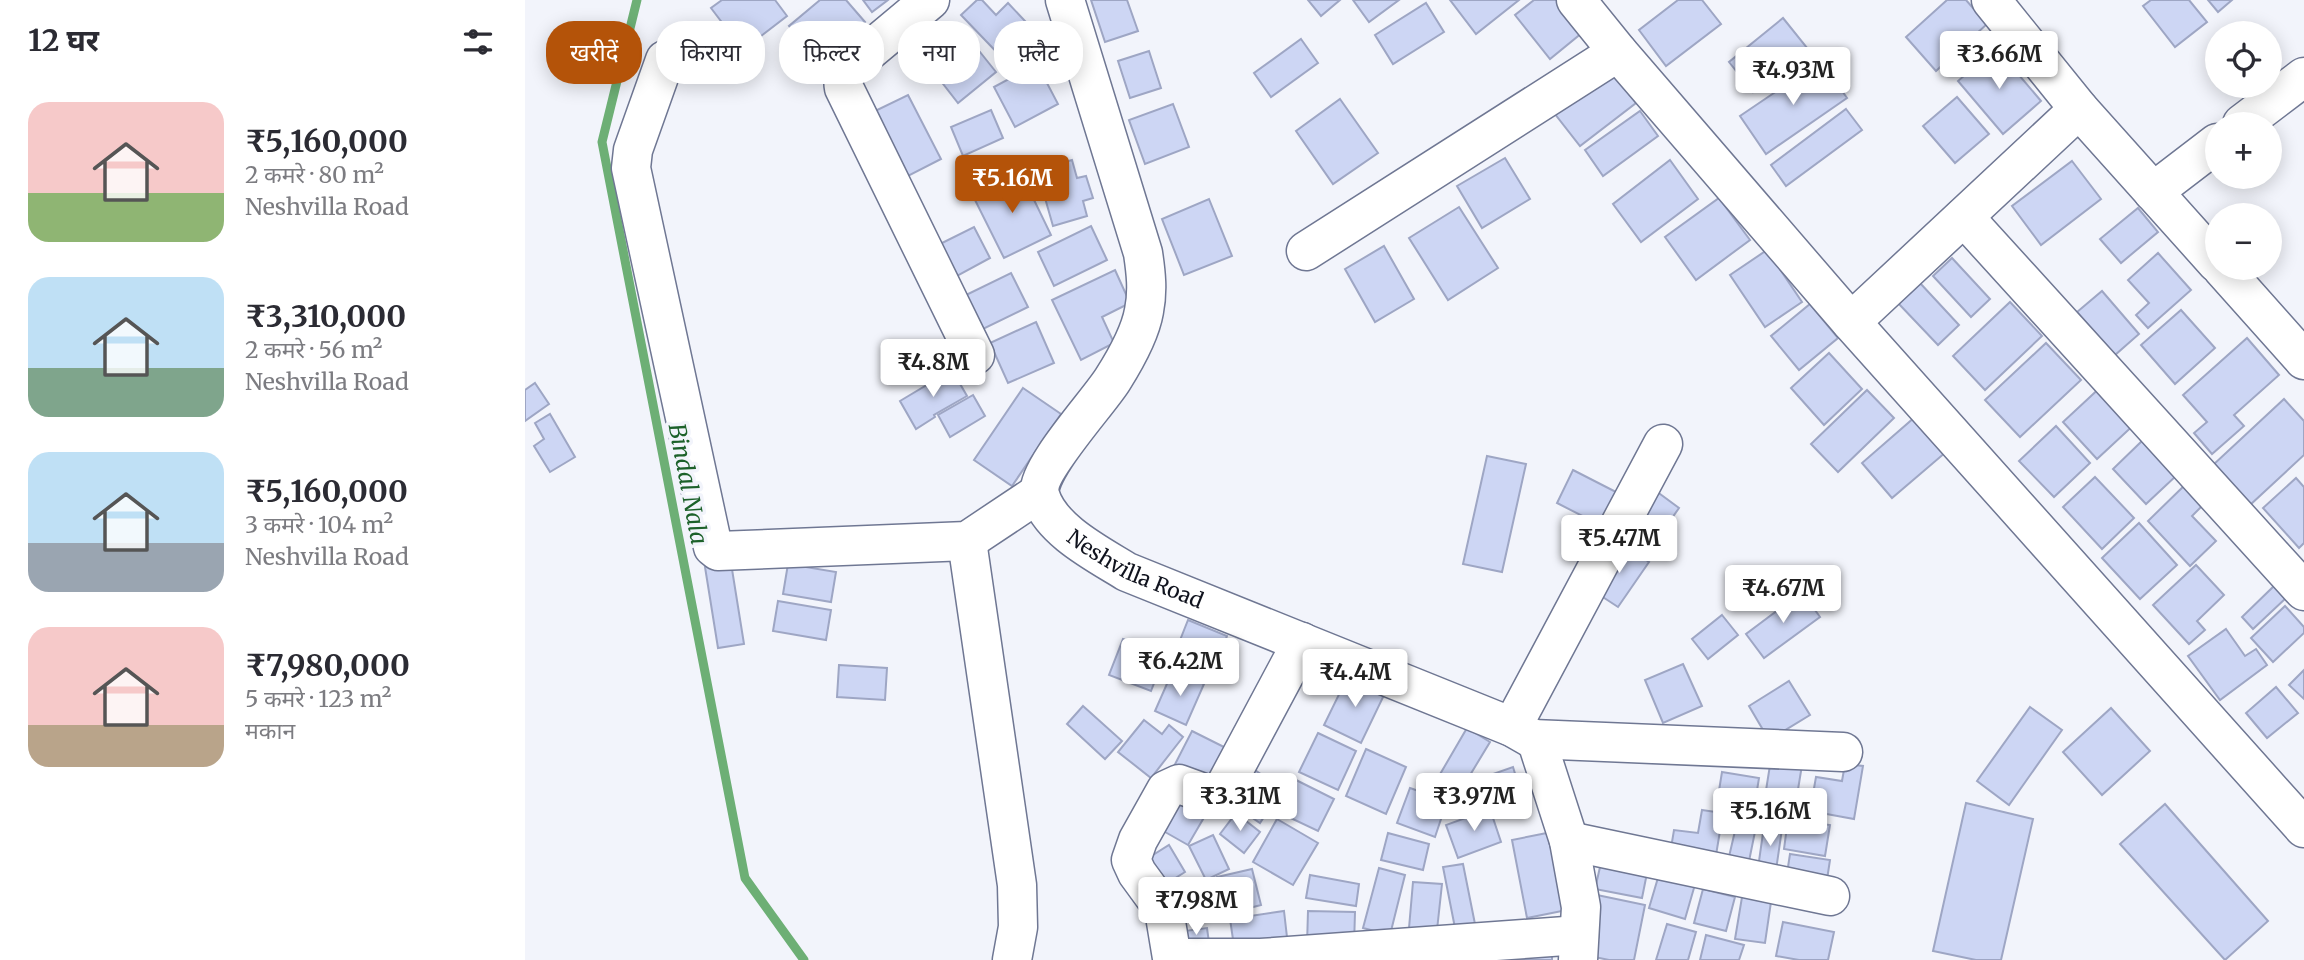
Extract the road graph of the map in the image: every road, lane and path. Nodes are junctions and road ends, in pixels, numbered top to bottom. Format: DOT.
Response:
graph roads {
  1 [pos="930,0"];
  2 [pos="1065,0"];
  3 [pos="1576,0"];
  4 [pos="1991,0"];
  5 [pos="1618,52"];
  6 [pos="2304,77"];
  7 [pos="656,84"];
  8 [pos="2079,109"];
  9 [pos="2258,112"];
  10 [pos="2205,152"];
  11 [pos="2153,192"];
  12 [pos="1964,217"];
  13 [pos="2205,250"];
  14 [pos="1306,251"];
  15 [pos="2232,280"];
  16 [pos="1851,322"];
  17 [pos="975,355"];
  18 [pos="2304,360"];
  19 [pos="1663,444"];
  20 [pos="1039,493"];
  21 [pos="967,541"];
  22 [pos="2304,591"];
  23 [pos="1302,642"];
  24 [pos="1522,733"];
  25 [pos="1843,752"];
  26 [pos="2304,828"];
  27 [pos="1569,841"];
  28 [pos="1830,896"];
  29 [pos="1578,948"];
  30 [pos="1172,959"];
  31 [pos="1012,960"];
  1 -- 17 [label="street"];
  2 -- 20 [label="street"];
  3 -- 5 [label="street"];
  4 -- 8 [label="street"];
  5 -- 14 [label="street"];
  5 -- 16 [label="street"];
  6 -- 9 [label="street"];
  7 -- 21 [label="street"];
  8 -- 11 [label="street"];
  8 -- 12 [label="street"];
  10 -- 11 [label="street"];
  11 -- 13 [label="street"];
  12 -- 16 [label="street"];
  12 -- 22 [label="street"];
  15 -- 18 [label="street"];
  16 -- 26 [label="street"];
  19 -- 24 [label="street"];
  20 -- 21 [label="street"];
  20 -- 23 [label="street, Neshvilla Road"];
  21 -- 31 [label="street"];
  23 -- 24 [label="street, Neshvilla Road"];
  23 -- 30 [label="street"];
  24 -- 25 [label="street, Neshvilla Road"];
  24 -- 27 [label="street"];
  27 -- 28 [label="street"];
  27 -- 29 [label="street"];
  29 -- 30 [label="street"];
}
